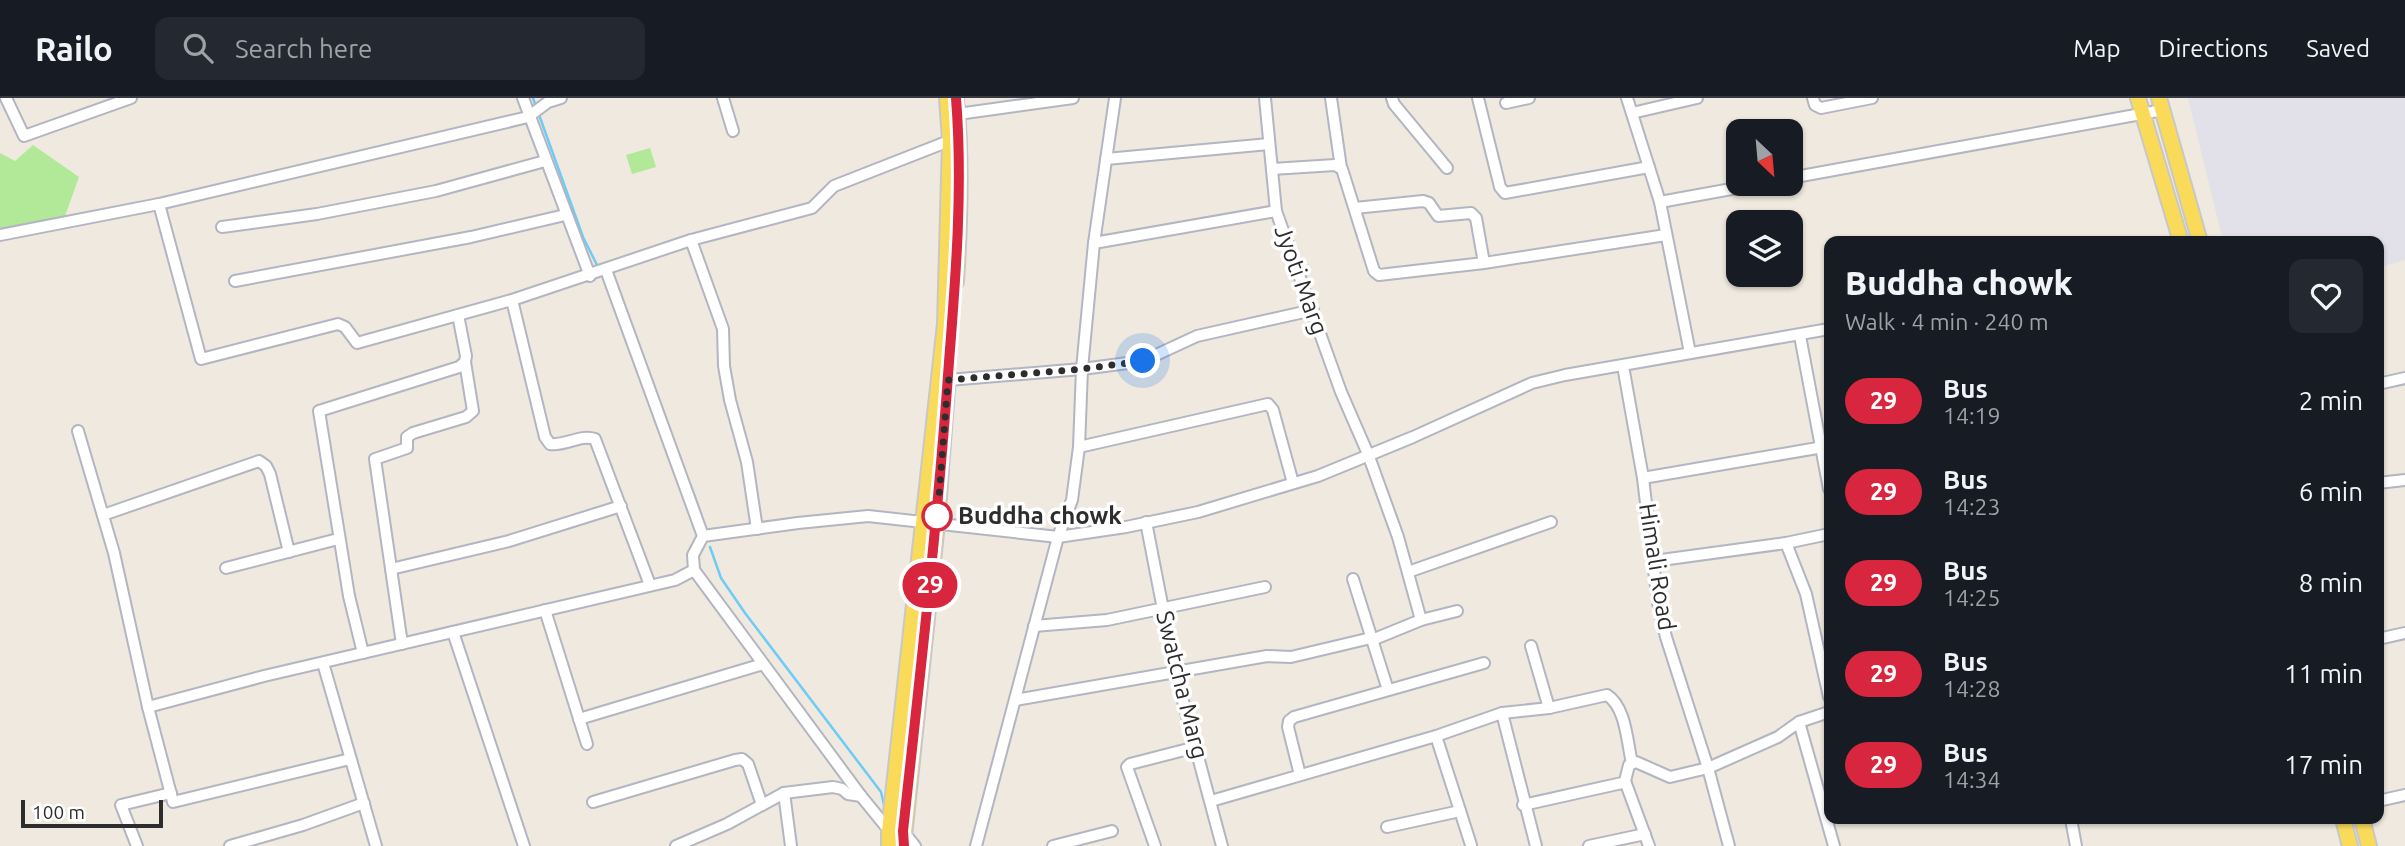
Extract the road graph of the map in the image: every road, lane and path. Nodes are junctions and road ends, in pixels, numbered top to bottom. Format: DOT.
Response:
graph roads {
  1 [pos="6,98"];
  2 [pos="131,98"];
  3 [pos="523,98"];
  4 [pos="561,98"];
  5 [pos="723,98"];
  6 [pos="947,98"];
  7 [pos="956,98"];
  8 [pos="1073,98"];
  9 [pos="1115,98"];
  10 [pos="1265,98"];
  11 [pos="1331,98"];
  12 [pos="1392,98"];
  13 [pos="1478,98"];
  14 [pos="1529,98"];
  15 [pos="1628,98"];
  16 [pos="1697,98"];
  17 [pos="1812,98"];
  18 [pos="1872,98"];
  19 [pos="2138,98"];
  20 [pos="1507,103"];
  21 [pos="2161,104"];
  22 [pos="1632,113"];
  23 [pos="958,114"];
  24 [pos="2143,114"];
  25 [pos="528,117"];
  26 [pos="733,131"];
  27 [pos="955,139"];
  28 [pos="1269,144"];
  29 [pos="1106,159"];
  30 [pos="545,161"];
  31 [pos="1649,167"];
  32 [pos="1340,168"];
  33 [pos="1447,168"];
  34 [pos="1272,169"];
  35 [pos="1803,176"];
  36 [pos="1726,190"];
  37 [pos="1660,202"];
  38 [pos="159,204"];
  39 [pos="1355,208"];
  40 [pos="1276,211"];
  41 [pos="565,215"];
  42 [pos="222,227"];
  43 [pos="0,235"];
  44 [pos="1666,235"];
  45 [pos="2179,236"];
  46 [pos="2198,236"];
  47 [pos="691,240"];
  48 [pos="1094,243"];
  49 [pos="1485,263"];
  50 [pos="606,270"];
  51 [pos="590,276"];
  52 [pos="235,281"];
  53 [pos="513,300"];
  54 [pos="1313,310"];
  55 [pos="458,315"];
  56 [pos="1824,330"];
  57 [pos="1800,335"];
  58 [pos="1690,353"];
  59 [pos="465,362"];
  60 [pos="1623,366"];
  61 [pos="1082,369"];
  62 [pos="2405,378"];
  63 [pos="948,380"];
  64 [pos="2384,382"];
  65 [pos="78,431"];
  66 [pos="1079,447"];
  67 [pos="1824,447"];
  68 [pos="1368,454"];
  69 [pos="1643,478"];
  70 [pos="2405,480"];
  71 [pos="2384,482"];
  72 [pos="1293,484"];
  73 [pos="621,506"];
  74 [pos="103,515"];
  75 [pos="930,522"];
  76 [pos="1146,522"];
  77 [pos="1551,522"];
  78 [pos="757,529"];
  79 [pos="1824,535"];
  80 [pos="702,536"];
  81 [pos="1058,537"];
  82 [pos="338,539"];
  83 [pos="1786,543"];
  84 [pos="289,552"];
  85 [pos="1654,561"];
  86 [pos="226,568"];
  87 [pos="391,569"];
  88 [pos="694,570"];
  89 [pos="1408,572"];
  90 [pos="1353,579"];
  91 [pos="650,585"];
  92 [pos="1265,587"];
  93 [pos="1163,609"];
  94 [pos="545,610"];
  95 [pos="1457,611"];
  96 [pos="1421,620"];
  97 [pos="1034,626"];
  98 [pos="453,632"];
  99 [pos="2405,633"];
  100 [pos="2384,638"];
  101 [pos="1372,639"];
  102 [pos="402,644"];
  103 [pos="1531,646"];
  104 [pos="363,653"];
  105 [pos="323,663"];
  106 [pos="1484,663"];
  107 [pos="763,664"];
  108 [pos="1175,671"];
  109 [pos="1824,674"];
  110 [pos="1388,690"];
  111 [pos="1015,700"];
  112 [pos="149,707"];
  113 [pos="1549,708"];
  114 [pos="1502,713"];
  115 [pos="1824,714"];
  116 [pos="579,719"];
  117 [pos="1799,722"];
  118 [pos="1436,736"];
  119 [pos="587,744"];
  120 [pos="1196,747"];
  121 [pos="350,760"];
  122 [pos="1632,763"];
  123 [pos="1708,768"];
  124 [pos="1300,775"];
  125 [pos="1625,781"];
  126 [pos="171,793"];
  127 [pos="784,793"];
  128 [pos="2405,795"];
  129 [pos="861,796"];
  130 [pos="2384,800"];
  131 [pos="1211,801"];
  132 [pos="593,802"];
  133 [pos="364,803"];
  134 [pos="762,805"];
  135 [pos="1524,805"];
  136 [pos="1460,811"];
  137 [pos="1824,811"];
  138 [pos="1828,824"];
  139 [pos="2072,824"];
  140 [pos="2344,824"];
  141 [pos="2363,824"];
  142 [pos="1387,827"];
  143 [pos="1112,831"];
  144 [pos="1645,834"];
  145 [pos="899,838"];
  146 [pos="1471,845"];
  147 [pos="137,846"];
  148 [pos="230,846"];
  149 [pos="376,846"];
  150 [pos="524,846"];
  151 [pos="676,846"];
  152 [pos="791,846"];
  153 [pos="889,846"];
  154 [pos="915,846"];
  155 [pos="976,846"];
  156 [pos="1054,846"];
  157 [pos="1155,846"];
  158 [pos="1222,846"];
  159 [pos="1536,846"];
  160 [pos="1589,846"];
  161 [pos="1649,846"];
  162 [pos="1729,846"];
  163 [pos="1834,846"];
  164 [pos="2077,846"];
  165 [pos="2350,846"];
  166 [pos="2369,846"];
  1 -- 2 [label="street"];
  3 -- 25 [label="street"];
  4 -- 25 [label="street"];
  5 -- 26 [label="street"];
  6 -- 27 [label="main road"];
  7 -- 23 [label="main road"];
  8 -- 23 [label="street"];
  9 -- 29 [label="street"];
  10 -- 28 [label="street, Jyoti Marg"];
  11 -- 32 [label="street"];
  12 -- 33 [label="street"];
  13 -- 31 [label="street"];
  14 -- 20 [label="street"];
  15 -- 22 [label="street"];
  16 -- 22 [label="street"];
  17 -- 18 [label="street"];
  19 -- 24 [label="main road"];
  21 -- 24 [label="street"];
  21 -- 46 [label="main road"];
  22 -- 31 [label="street"];
  23 -- 27 [label="main road"];
  24 -- 35 [label="street"];
  24 -- 45 [label="main road"];
  25 -- 30 [label="street"];
  25 -- 38 [label="street"];
  27 -- 47 [label="street"];
  27 -- 63 [label="main road"];
  27 -- 75 [label="main road"];
  28 -- 29 [label="street"];
  28 -- 34 [label="street, Jyoti Marg"];
  29 -- 48 [label="street"];
  30 -- 41 [label="street"];
  30 -- 42 [label="street"];
  31 -- 37 [label="street"];
  32 -- 34 [label="street"];
  32 -- 39 [label="street"];
  34 -- 40 [label="street, Jyoti Marg"];
  36 -- 37 [label="street"];
  37 -- 44 [label="street"];
  38 -- 43 [label="street"];
  38 -- 55 [label="street"];
  39 -- 49 [label="street"];
  39 -- 49 [label="street"];
  40 -- 48 [label="street"];
  40 -- 54 [label="street, Jyoti Marg"];
  41 -- 51 [label="street"];
  41 -- 52 [label="street"];
  44 -- 49 [label="street"];
  44 -- 58 [label="street"];
  47 -- 50 [label="street"];
  47 -- 78 [label="street"];
  48 -- 61 [label="street"];
  50 -- 51 [label="street"];
  50 -- 80 [label="street"];
  51 -- 53 [label="street"];
  53 -- 55 [label="street"];
  53 -- 73 [label="street"];
  54 -- 61 [label="street"];
  54 -- 68 [label="street, Jyoti Marg"];
  55 -- 59 [label="street"];
  56 -- 57 [label="street"];
  57 -- 58 [label="street"];
  57 -- 67 [label="street"];
  58 -- 60 [label="street"];
  59 -- 82 [label="street"];
  59 -- 87 [label="street"];
  60 -- 68 [label="street"];
  60 -- 69 [label="street, Himali Road"];
  61 -- 63 [label="street"];
  61 -- 66 [label="street"];
  62 -- 64 [label="street"];
  63 -- 75 [label="main road"];
  65 -- 74 [label="street"];
  66 -- 72 [label="street"];
  66 -- 81 [label="street"];
  67 -- 69 [label="street"];
  68 -- 72 [label="street"];
  68 -- 89 [label="street, Jyoti Marg"];
  69 -- 85 [label="street, Himali Road"];
  70 -- 71 [label="street"];
  72 -- 76 [label="street"];
  73 -- 87 [label="street"];
  73 -- 91 [label="street"];
  74 -- 84 [label="street"];
  74 -- 112 [label="street"];
  75 -- 78 [label="street"];
  75 -- 81 [label="street"];
  75 -- 145 [label="main road"];
  76 -- 81 [label="street"];
  76 -- 93 [label="street, Swatcha Marg"];
  77 -- 89 [label="street"];
  78 -- 80 [label="street"];
  79 -- 83 [label="street"];
  80 -- 88 [label="street"];
  81 -- 97 [label="street"];
  82 -- 84 [label="street"];
  82 -- 104 [label="street"];
  83 -- 85 [label="street"];
  83 -- 109 [label="street"];
  84 -- 86 [label="street"];
  85 -- 123 [label="street, Himali Road"];
  87 -- 102 [label="street"];
  88 -- 91 [label="street"];
  88 -- 107 [label="street"];
  89 -- 96 [label="street, Jyoti Marg"];
  90 -- 101 [label="street"];
  91 -- 94 [label="street"];
  92 -- 93 [label="street"];
  93 -- 97 [label="street"];
  93 -- 108 [label="street, Swatcha Marg"];
  94 -- 98 [label="street"];
  94 -- 116 [label="street"];
  95 -- 96 [label="street"];
  96 -- 101 [label="street"];
  97 -- 111 [label="street"];
  98 -- 102 [label="street"];
  98 -- 150 [label="street"];
  99 -- 100 [label="street"];
  101 -- 108 [label="street"];
  101 -- 110 [label="street"];
  102 -- 104 [label="street"];
  103 -- 113 [label="street"];
  104 -- 105 [label="street"];
  105 -- 112 [label="street"];
  105 -- 121 [label="street"];
  106 -- 110 [label="street"];
  107 -- 116 [label="street"];
  107 -- 129 [label="street"];
  108 -- 111 [label="street"];
  108 -- 120 [label="street, Swatcha Marg"];
  110 -- 124 [label="street"];
  111 -- 155 [label="street"];
  112 -- 126 [label="street"];
  113 -- 114 [label="street"];
  113 -- 122 [label="street"];
  114 -- 118 [label="street"];
  114 -- 135 [label="street"];
  115 -- 117 [label="street"];
  116 -- 119 [label="street"];
  117 -- 123 [label="street"];
  117 -- 137 [label="street"];
  118 -- 124 [label="street"];
  118 -- 136 [label="street"];
  120 -- 131 [label="street, Swatcha Marg"];
  120 -- 157 [label="street"];
  121 -- 126 [label="street"];
  121 -- 133 [label="street"];
  122 -- 123 [label="street"];
  122 -- 125 [label="street"];
  123 -- 162 [label="street, Himali Road"];
  124 -- 131 [label="street"];
  125 -- 135 [label="street"];
  125 -- 144 [label="street"];
  126 -- 147 [label="street"];
  127 -- 129 [label="street"];
  127 -- 134 [label="street"];
  127 -- 152 [label="street"];
  128 -- 130 [label="street"];
  129 -- 145 [label="street"];
  131 -- 158 [label="street, Swatcha Marg"];
  132 -- 134 [label="street"];
  133 -- 148 [label="street"];
  133 -- 149 [label="street"];
  134 -- 151 [label="street"];
  135 -- 159 [label="street"];
  136 -- 142 [label="street"];
  136 -- 146 [label="street"];
  138 -- 163 [label="street"];
  139 -- 164 [label="street"];
  140 -- 165 [label="main road"];
  141 -- 166 [label="main road"];
  143 -- 156 [label="street"];
  144 -- 160 [label="street"];
  144 -- 161 [label="street"];
  145 -- 153 [label="main road"];
  145 -- 154 [label="street"];
}
